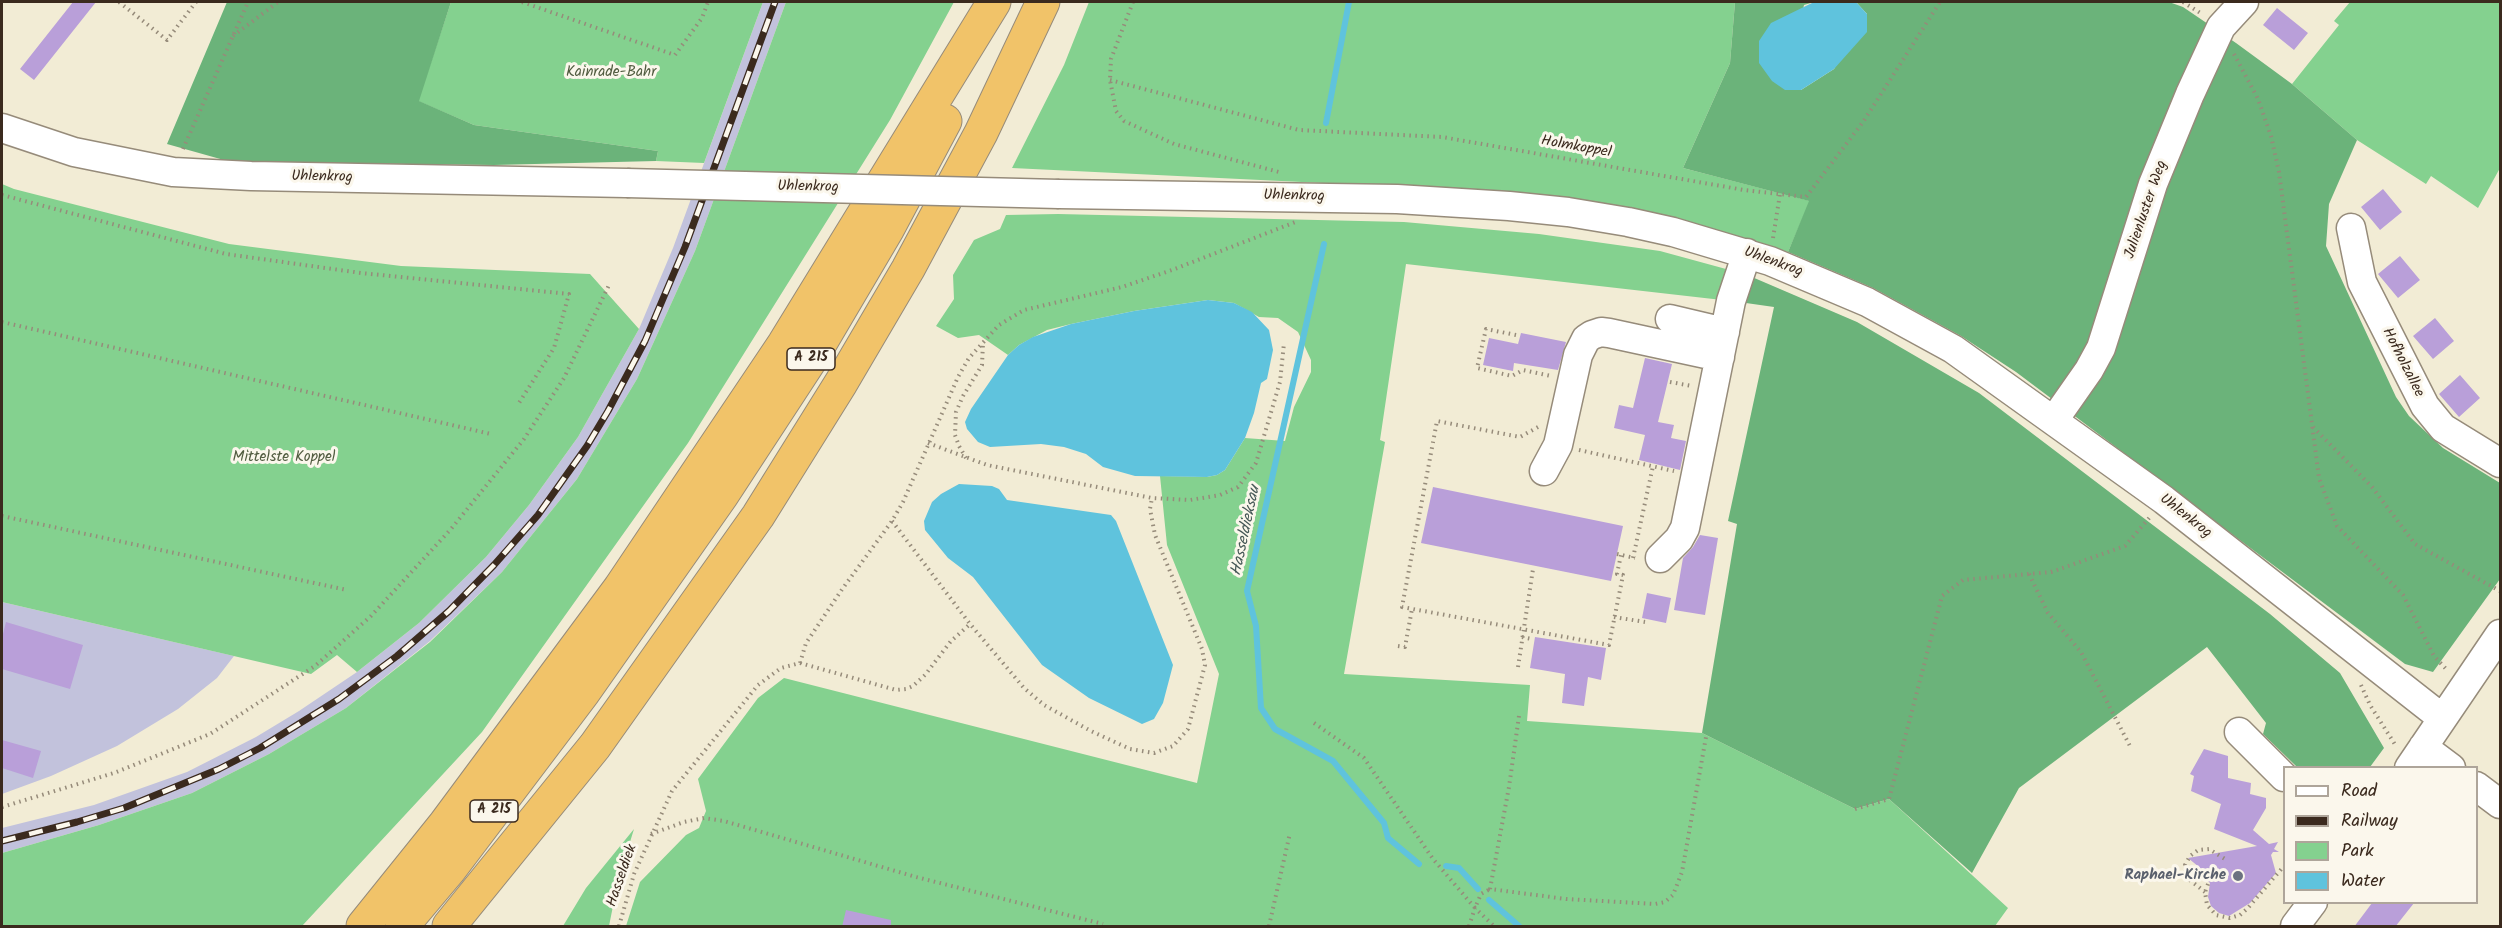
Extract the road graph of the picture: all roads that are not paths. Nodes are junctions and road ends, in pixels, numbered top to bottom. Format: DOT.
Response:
graph roads {
  1 [pos="997,2"];
  2 [pos="1043,2"];
  3 [pos="2244,2"];
  4 [pos="2,128"];
  5 [pos="2351,228"];
  6 [pos="1760,249"];
  7 [pos="1670,319"];
  8 [pos="1723,345"];
  9 [pos="2054,420"];
  10 [pos="2500,463"];
  11 [pos="1544,471"];
  12 [pos="1646,558"];
  13 [pos="2500,634"];
  14 [pos="2442,718"];
  15 [pos="2239,732"];
  16 [pos="2415,758"];
  17 [pos="2444,766"];
  18 [pos="2283,776"];
  19 [pos="2478,788"];
  20 [pos="560,790"];
  21 [pos="2500,804"];
  22 [pos="2312,904"];
  23 [pos="363,927"];
  24 [pos="402,927"];
  25 [pos="449,927"];
  26 [pos="478,927"];
  27 [pos="2295,927"];
  1 -- 23 [label="highway"];
  1 -- 24 [label="highway, A 215"];
  2 -- 20 [label="highway, A 215"];
  3 -- 9 [label="street, Julienluster Weg"];
  4 -- 6 [label="street, Uhlenkrog, bridge"];
  5 -- 10 [label="street, Hofholzallee"];
  6 -- 8 [label="street"];
  6 -- 9 [label="street, Uhlenkrog"];
  7 -- 8 [label="street"];
  8 -- 11 [label="street"];
  8 -- 12 [label="street"];
  9 -- 14 [label="street, Uhlenkrog"];
  13 -- 14 [label="street"];
  14 -- 16 [label="street"];
  15 -- 18 [label="street"];
  16 -- 17 [label="street"];
  19 -- 21 [label="street"];
  20 -- 25 [label="highway, A 215"];
  20 -- 26 [label="highway"];
  22 -- 27 [label="street"];
}
